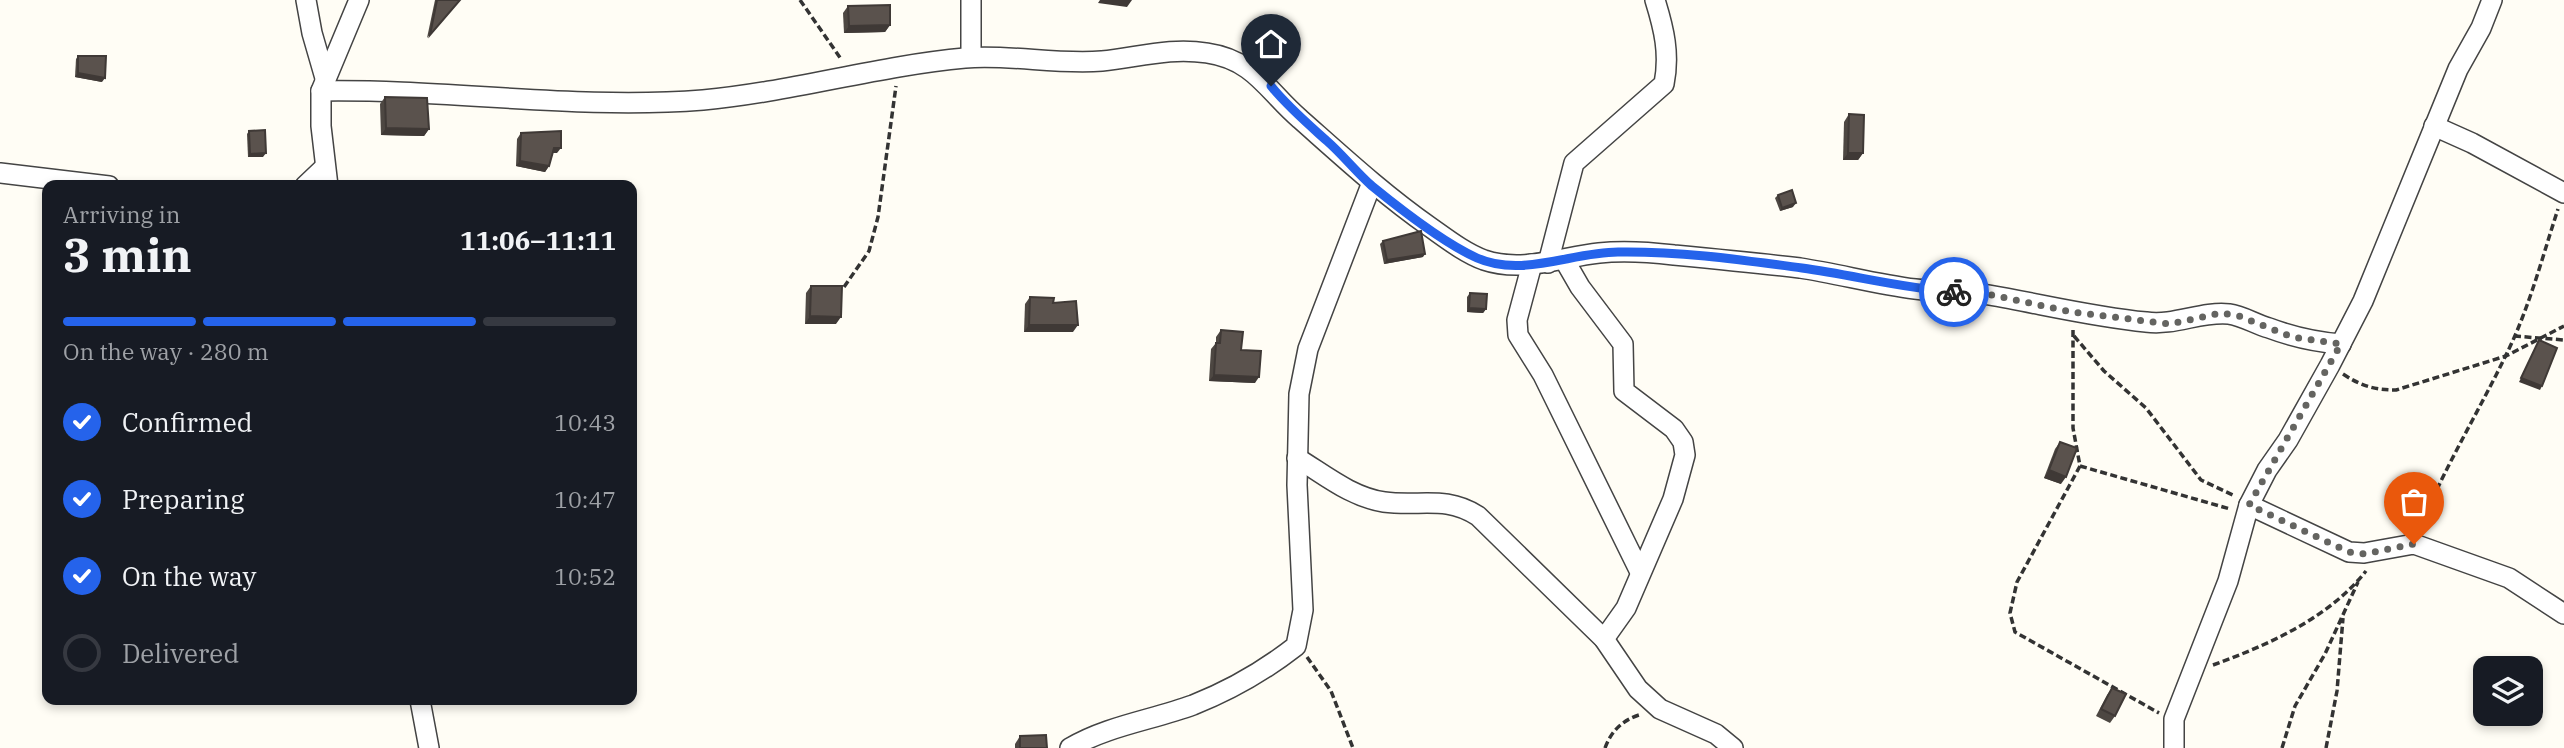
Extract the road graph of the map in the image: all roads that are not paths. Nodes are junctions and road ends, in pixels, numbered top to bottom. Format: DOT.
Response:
graph roads {
  1 [pos="306,0"];
  2 [pos="359,0"];
  3 [pos="971,0"];
  4 [pos="1655,0"];
  5 [pos="2492,0"];
  6 [pos="971,57"];
  7 [pos="323,84"];
  8 [pos="2434,126"];
  9 [pos="0,173"];
  10 [pos="327,176"];
  11 [pos="59,180"];
  12 [pos="1371,185"];
  13 [pos="2564,193"];
  14 [pos="1549,262"];
  15 [pos="2341,344"];
  16 [pos="1297,458"];
  17 [pos="2247,509"];
  18 [pos="1640,572"];
  19 [pos="2564,614"];
  20 [pos="1604,639"];
  21 [pos="421,705"];
  22 [pos="429,748"];
  23 [pos="1070,748"];
  24 [pos="1733,748"];
  25 [pos="2174,748"];
  1 -- 7 [label="street"];
  2 -- 7 [label="street"];
  3 -- 6 [label="street"];
  4 -- 14 [label="street"];
  5 -- 8 [label="street"];
  6 -- 7 [label="street"];
  6 -- 12 [label="street"];
  7 -- 10 [label="street"];
  8 -- 13 [label="street"];
  8 -- 15 [label="street"];
  9 -- 11 [label="street"];
  12 -- 14 [label="street"];
  12 -- 16 [label="street"];
  14 -- 15 [label="street"];
  14 -- 18 [label="street"];
  14 -- 18 [label="street"];
  15 -- 17 [label="street"];
  16 -- 20 [label="street"];
  16 -- 23 [label="street"];
  17 -- 19 [label="street"];
  17 -- 25 [label="street"];
  18 -- 20 [label="street"];
  20 -- 24 [label="street"];
  21 -- 22 [label="street"];
}
